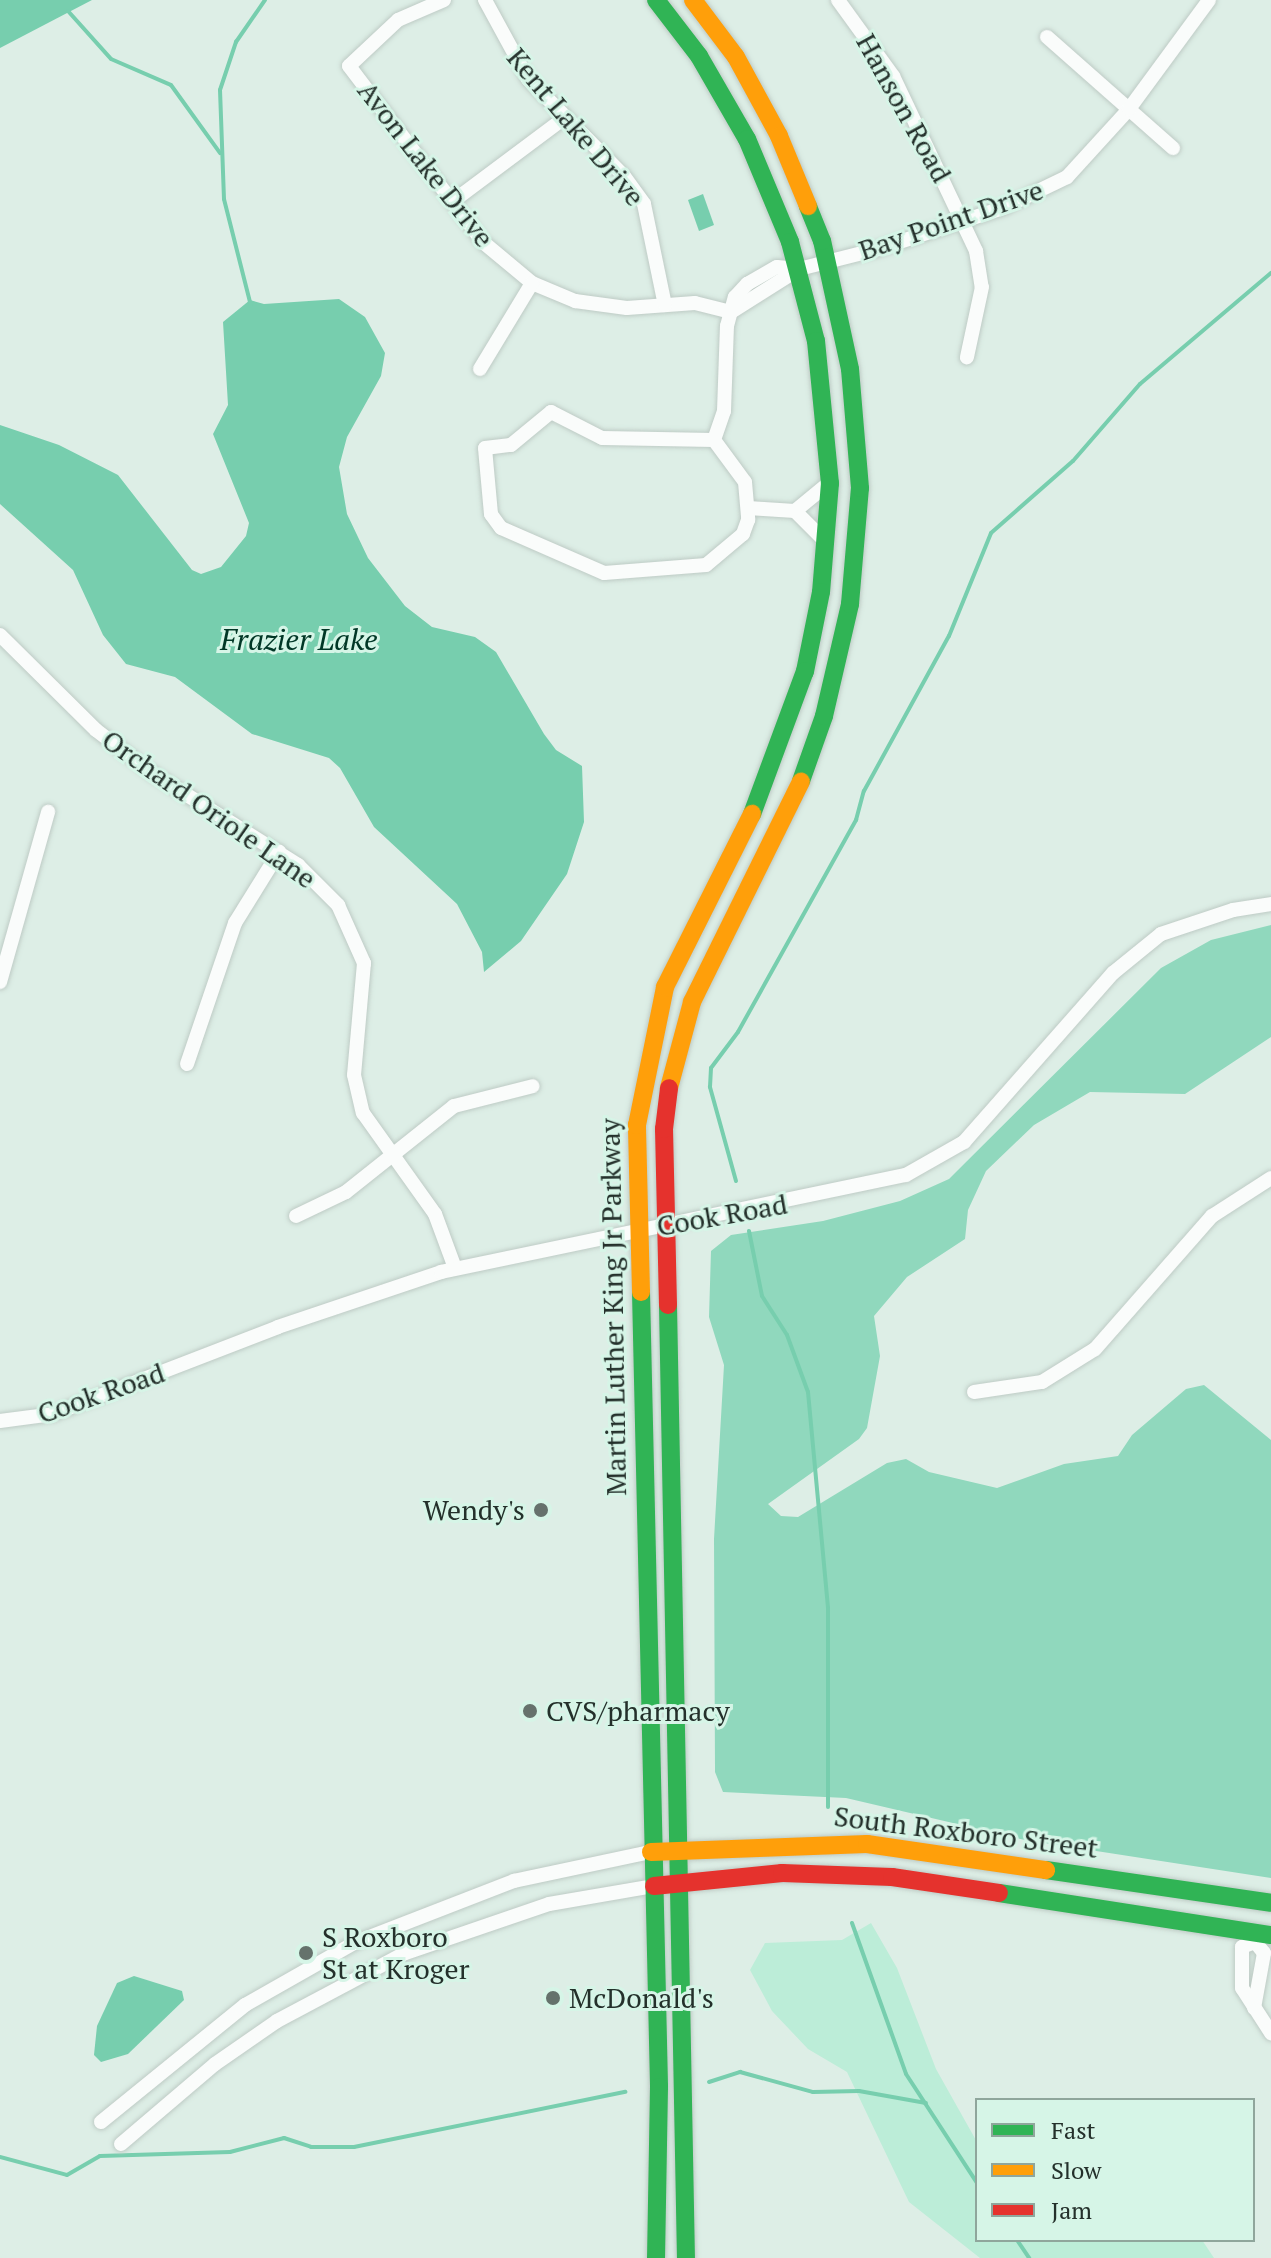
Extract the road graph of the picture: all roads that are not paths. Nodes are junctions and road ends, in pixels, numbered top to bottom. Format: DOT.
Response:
graph roads {
  1 [pos="444,0"];
  2 [pos="485,0"];
  3 [pos="656,0"];
  4 [pos="693,0"];
  5 [pos="838,0"];
  6 [pos="1209,0"];
  7 [pos="1047,37"];
  8 [pos="1129,109"];
  9 [pos="563,119"];
  10 [pos="1173,148"];
  11 [pos="452,202"];
  12 [pos="964,220"];
  13 [pos="828,262"];
  14 [pos="799,269"];
  15 [pos="532,283"];
  16 [pos="665,305"];
  17 [pos="731,312"];
  18 [pos="967,357"];
  19 [pos="480,369"];
  20 [pos="714,440"];
  21 [pos="830,483"];
  22 [pos="748,508"];
  23 [pos="795,511"];
  24 [pos="826,542"];
  25 [pos="0,635"];
  26 [pos="48,812"];
  27 [pos="279,852"];
  28 [pos="1271,904"];
  29 [pos="0,982"];
  30 [pos="187,1064"];
  31 [pos="533,1086"];
  32 [pos="390,1157"];
  33 [pos="1271,1178"];
  34 [pos="296,1216"];
  35 [pos="665,1225"];
  36 [pos="637,1230"];
  37 [pos="455,1268"];
  38 [pos="974,1392"];
  39 [pos="0,1421"];
  40 [pos="681,1848"];
  41 [pos="651,1852"];
  42 [pos="681,1882"];
  43 [pos="654,1886"];
  44 [pos="1271,1903"];
  45 [pos="1260,1936"];
  46 [pos="1254,2008"];
  47 [pos="1271,2033"];
  48 [pos="101,2122"];
  49 [pos="121,2144"];
  50 [pos="656,2258"];
  51 [pos="686,2258"];
  1 -- 11 [label="street, Avon Lake Drive"];
  2 -- 9 [label="street, Kent Lake Drive"];
  3 -- 14 [label="main road, Martin Luther King Jr Parkway"];
  4 -- 13 [label="main road, Martin Luther King Jr Parkway"];
  5 -- 12 [label="street, Hanson Road"];
  6 -- 8 [label="street, Bay Point Drive"];
  7 -- 8 [label="street"];
  8 -- 10 [label="street"];
  8 -- 12 [label="street, Bay Point Drive"];
  9 -- 11 [label="street"];
  9 -- 16 [label="street, Kent Lake Drive"];
  11 -- 15 [label="street, Avon Lake Drive"];
  12 -- 13 [label="street, Bay Point Drive"];
  12 -- 18 [label="street, Hanson Road"];
  13 -- 14 [label="street, Bay Point Drive"];
  13 -- 35 [label="main road, Martin Luther King Jr Parkway"];
  14 -- 17 [label="street, Bay Point Drive"];
  14 -- 21 [label="main road, Martin Luther King Jr Parkway"];
  15 -- 16 [label="street, Avon Lake Drive"];
  15 -- 19 [label="street"];
  16 -- 17 [label="street, Avon Lake Drive"];
  17 -- 20 [label="street"];
  20 -- 22 [label="street"];
  20 -- 22 [label="street"];
  21 -- 23 [label="street"];
  21 -- 24 [label="main road, Martin Luther King Jr Parkway"];
  22 -- 23 [label="street"];
  23 -- 24 [label="street"];
  24 -- 36 [label="main road, Martin Luther King Jr Parkway"];
  25 -- 27 [label="street, Orchard Oriole Lane"];
  26 -- 29 [label="street"];
  27 -- 30 [label="street"];
  27 -- 32 [label="street, Orchard Oriole Lane"];
  28 -- 35 [label="street, Cook Road"];
  31 -- 32 [label="street"];
  32 -- 34 [label="street"];
  32 -- 37 [label="street, Orchard Oriole Lane"];
  33 -- 38 [label="street"];
  35 -- 36 [label="street, Cook Road"];
  35 -- 40 [label="main road, Martin Luther King Jr Parkway"];
  36 -- 37 [label="street, Cook Road"];
  36 -- 41 [label="main road, Martin Luther King Jr Parkway"];
  37 -- 39 [label="street, Cook Road"];
  40 -- 41 [label="main road, South Roxboro Street"];
  40 -- 42 [label="main road, Martin Luther King Jr Parkway"];
  40 -- 44 [label="main road, South Roxboro Street"];
  41 -- 43 [label="main road, Martin Luther King Jr Parkway"];
  41 -- 48 [label="street, South Roxboro Street"];
  42 -- 43 [label="main road, South Roxboro Street"];
  42 -- 45 [label="main road, South Roxboro Street"];
  42 -- 51 [label="main road, Martin Luther King Jr Parkway"];
  43 -- 49 [label="street, South Roxboro Street"];
  43 -- 50 [label="main road, Martin Luther King Jr Parkway"];
  45 -- 46 [label="street"];
  45 -- 46 [label="street"];
  46 -- 47 [label="street"];
}
